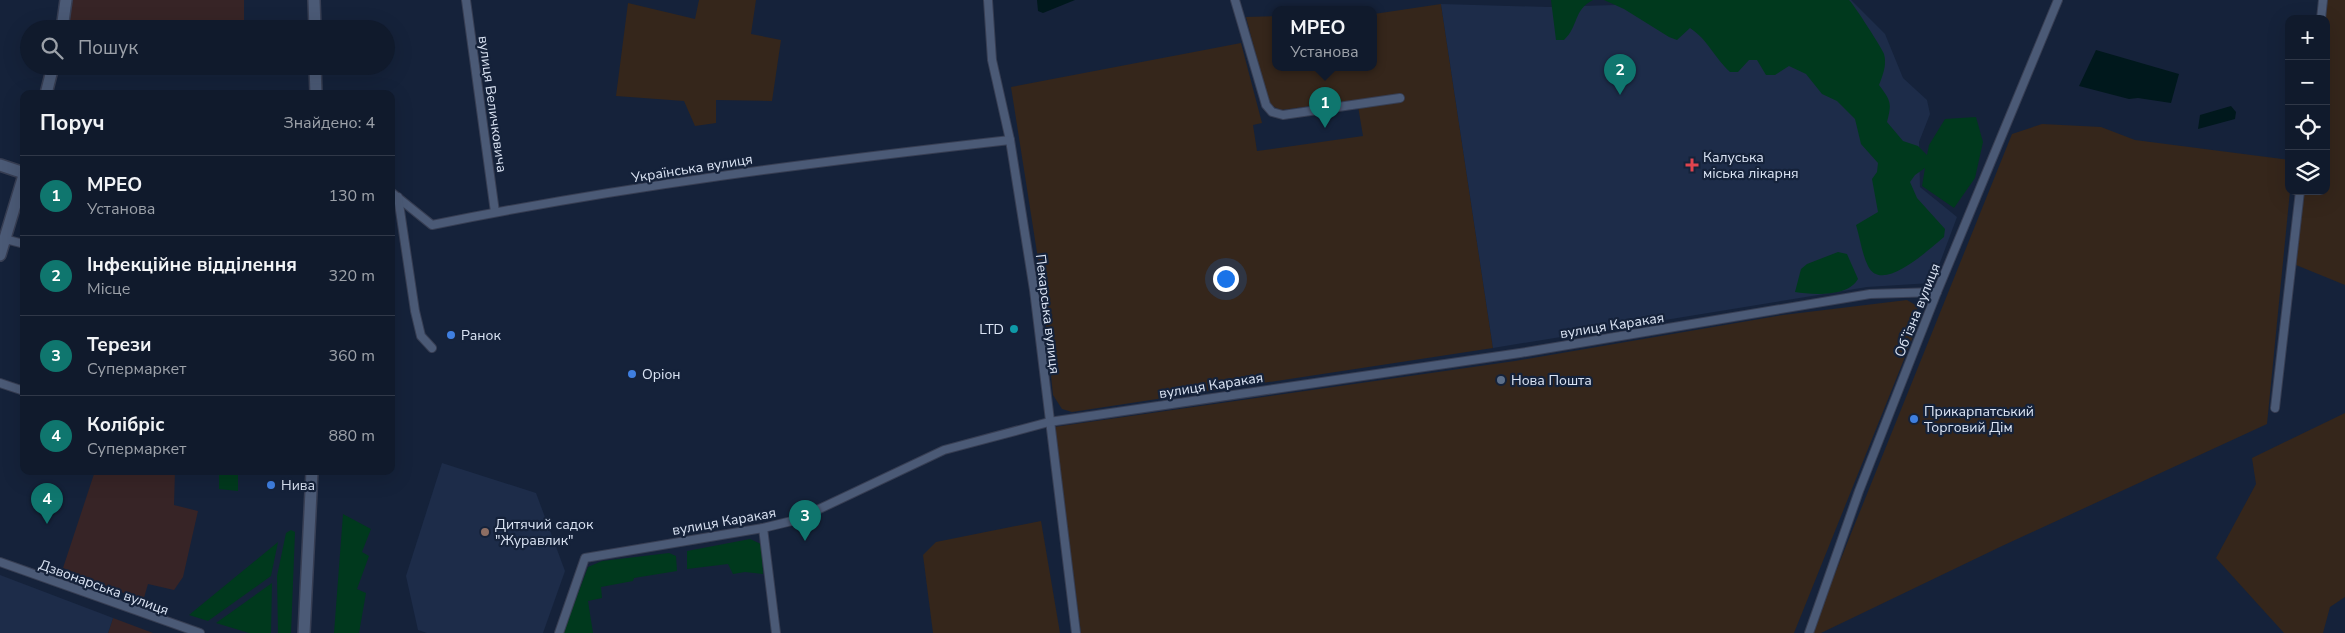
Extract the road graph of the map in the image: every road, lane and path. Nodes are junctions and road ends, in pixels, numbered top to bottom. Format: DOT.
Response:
graph roads {
  1 [pos="66,0"];
  2 [pos="314,0"];
  3 [pos="466,0"];
  4 [pos="988,0"];
  5 [pos="1235,0"];
  6 [pos="2058,0"];
  7 [pos="2323,0"];
  8 [pos="2321,15"];
  9 [pos="63,20"];
  10 [pos="315,20"];
  11 [pos="51,75"];
  12 [pos="316,75"];
  13 [pos="47,90"];
  14 [pos="316,90"];
  15 [pos="1400,98"];
  16 [pos="1010,140"];
  17 [pos="0,165"];
  18 [pos="20,172"];
  19 [pos="20,188"];
  20 [pos="395,194"];
  21 [pos="2300,195"];
  22 [pos="495,212"];
  23 [pos="5,239"];
  24 [pos="20,243"];
  25 [pos="0,255"];
  26 [pos="1937,292"];
  27 [pos="432,348"];
  28 [pos="0,383"];
  29 [pos="20,390"];
  30 [pos="2275,408"];
  31 [pos="1049,422"];
  32 [pos="312,475"];
  33 [pos="763,528"];
  34 [pos="0,562"];
  35 [pos="200,633"];
  36 [pos="304,633"];
  37 [pos="559,633"];
  38 [pos="776,633"];
  39 [pos="1076,633"];
  40 [pos="1809,633"];
  1 -- 9 [label="main road"];
  2 -- 10 [label="main road"];
  3 -- 22 [label="street, вулиця Величковича"];
  4 -- 16 [label="street, Пекарська вулиця"];
  5 -- 15 [label="street"];
  6 -- 26 [label="street, Обʼїзна вулиця"];
  7 -- 8 [label="street"];
  11 -- 13 [label="main road"];
  12 -- 14 [label="main road"];
  16 -- 22 [label="street, Українська вулиця"];
  16 -- 31 [label="street, Пекарська вулиця"];
  17 -- 18 [label="main road"];
  19 -- 23 [label="main road"];
  20 -- 22 [label="street, Українська вулиця"];
  20 -- 27 [label="street"];
  21 -- 30 [label="street"];
  23 -- 24 [label="street"];
  23 -- 25 [label="main road"];
  26 -- 31 [label="street, вулиця Каракая"];
  26 -- 40 [label="street, Обʼїзна вулиця"];
  28 -- 29 [label="street"];
  31 -- 33 [label="street, вулиця Каракая"];
  31 -- 39 [label="street, Пекарська вулиця"];
  32 -- 36 [label="main road"];
  33 -- 37 [label="street, вулиця Каракая"];
  33 -- 38 [label="street"];
  34 -- 35 [label="street, Дзвонарська вулиця"];
}
